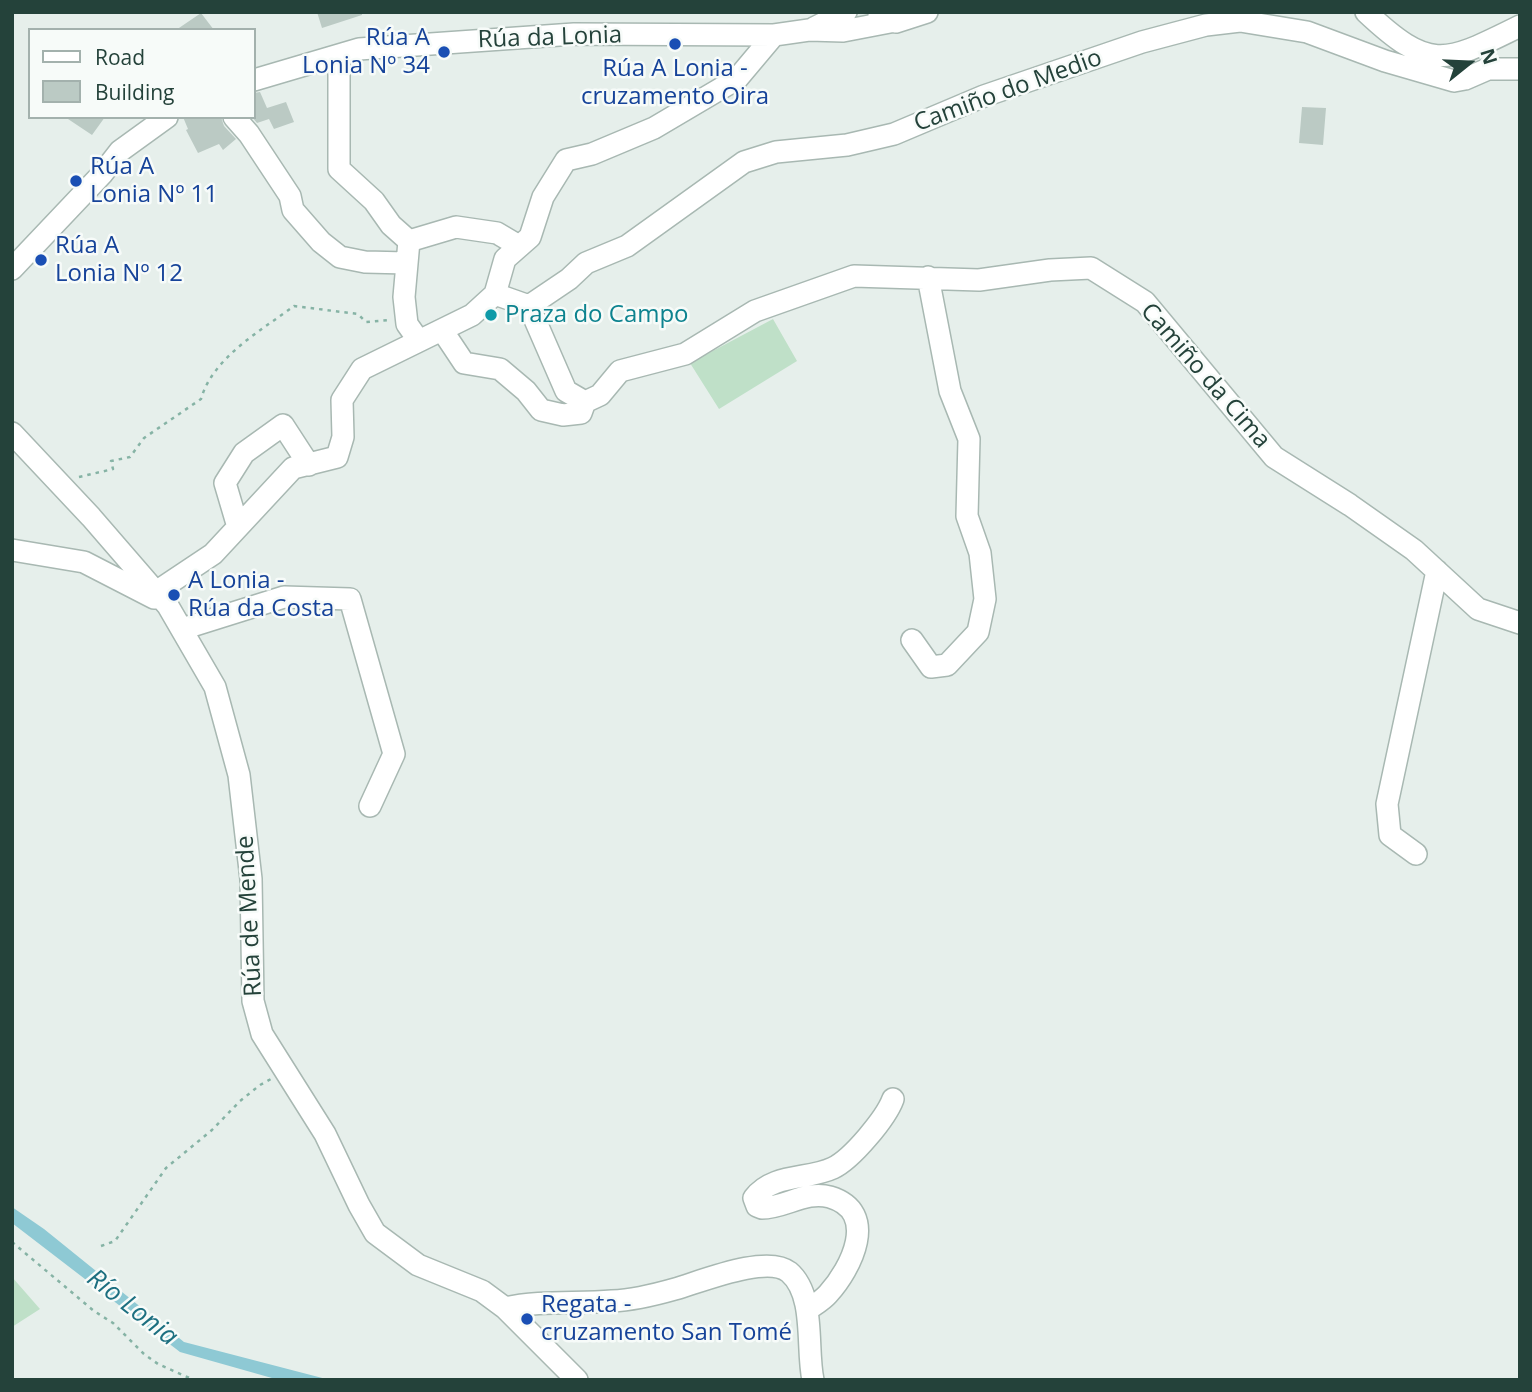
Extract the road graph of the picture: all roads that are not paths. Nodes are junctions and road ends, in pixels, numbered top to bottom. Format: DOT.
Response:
graph roads {
  1 [pos="846,12"];
  2 [pos="1366,12"];
  3 [pos="903,15"];
  4 [pos="1520,26"];
  5 [pos="809,30"];
  6 [pos="774,35"];
  7 [pos="339,55"];
  8 [pos="1428,65"];
  9 [pos="1520,69"];
  10 [pos="256,79"];
  11 [pos="164,119"];
  12 [pos="236,119"];
  13 [pos="409,241"];
  14 [pos="519,246"];
  15 [pos="407,263"];
  16 [pos="12,270"];
  17 [pos="929,277"];
  18 [pos="495,294"];
  19 [pos="529,306"];
  20 [pos="442,330"];
  21 [pos="419,341"];
  22 [pos="585,402"];
  23 [pos="12,433"];
  24 [pos="309,465"];
  25 [pos="238,527"];
  26 [pos="12,550"];
  27 [pos="1437,571"];
  28 [pos="162,599"];
  29 [pos="1520,623"];
  30 [pos="182,629"];
  31 [pos="912,640"];
  32 [pos="370,806"];
  33 [pos="1416,854"];
  34 [pos="893,1099"];
  35 [pos="505,1308"];
  36 [pos="807,1310"];
  37 [pos="811,1375"];
  38 [pos="577,1380"];
  1 -- 5 [label="street, Rúa da Lonia"];
  2 -- 8 [label="street"];
  3 -- 5 [label="street, Rúa da Lonia"];
  4 -- 8 [label="street"];
  5 -- 6 [label="street, Rúa da Lonia"];
  6 -- 7 [label="street, Rúa da Lonia"];
  6 -- 14 [label="street"];
  7 -- 10 [label="street, Rúa da Lonia"];
  7 -- 13 [label="street"];
  8 -- 9 [label="street, Camiño do Medio"];
  8 -- 19 [label="street, Camiño do Medio"];
  11 -- 16 [label="street"];
  12 -- 15 [label="street"];
  13 -- 14 [label="street"];
  13 -- 15 [label="street"];
  14 -- 18 [label="street"];
  15 -- 21 [label="street"];
  17 -- 22 [label="street, Camiño da Cima"];
  17 -- 27 [label="street, Camiño da Cima"];
  17 -- 31 [label="street"];
  18 -- 19 [label="street"];
  18 -- 20 [label="street"];
  19 -- 22 [label="street"];
  20 -- 21 [label="street"];
  20 -- 22 [label="street, Camiño da Cima"];
  21 -- 24 [label="street"];
  23 -- 28 [label="street, Rúa de Mende"];
  24 -- 25 [label="street"];
  24 -- 25 [label="street"];
  25 -- 28 [label="street"];
  26 -- 28 [label="street"];
  27 -- 29 [label="street, Camiño da Cima"];
  27 -- 33 [label="street"];
  28 -- 30 [label="street, Rúa de Mende"];
  30 -- 32 [label="street"];
  30 -- 35 [label="street, Rúa de Mende"];
  34 -- 36 [label="street"];
  35 -- 36 [label="street"];
  35 -- 38 [label="street, Rúa de Mende"];
  36 -- 37 [label="street"];
}
